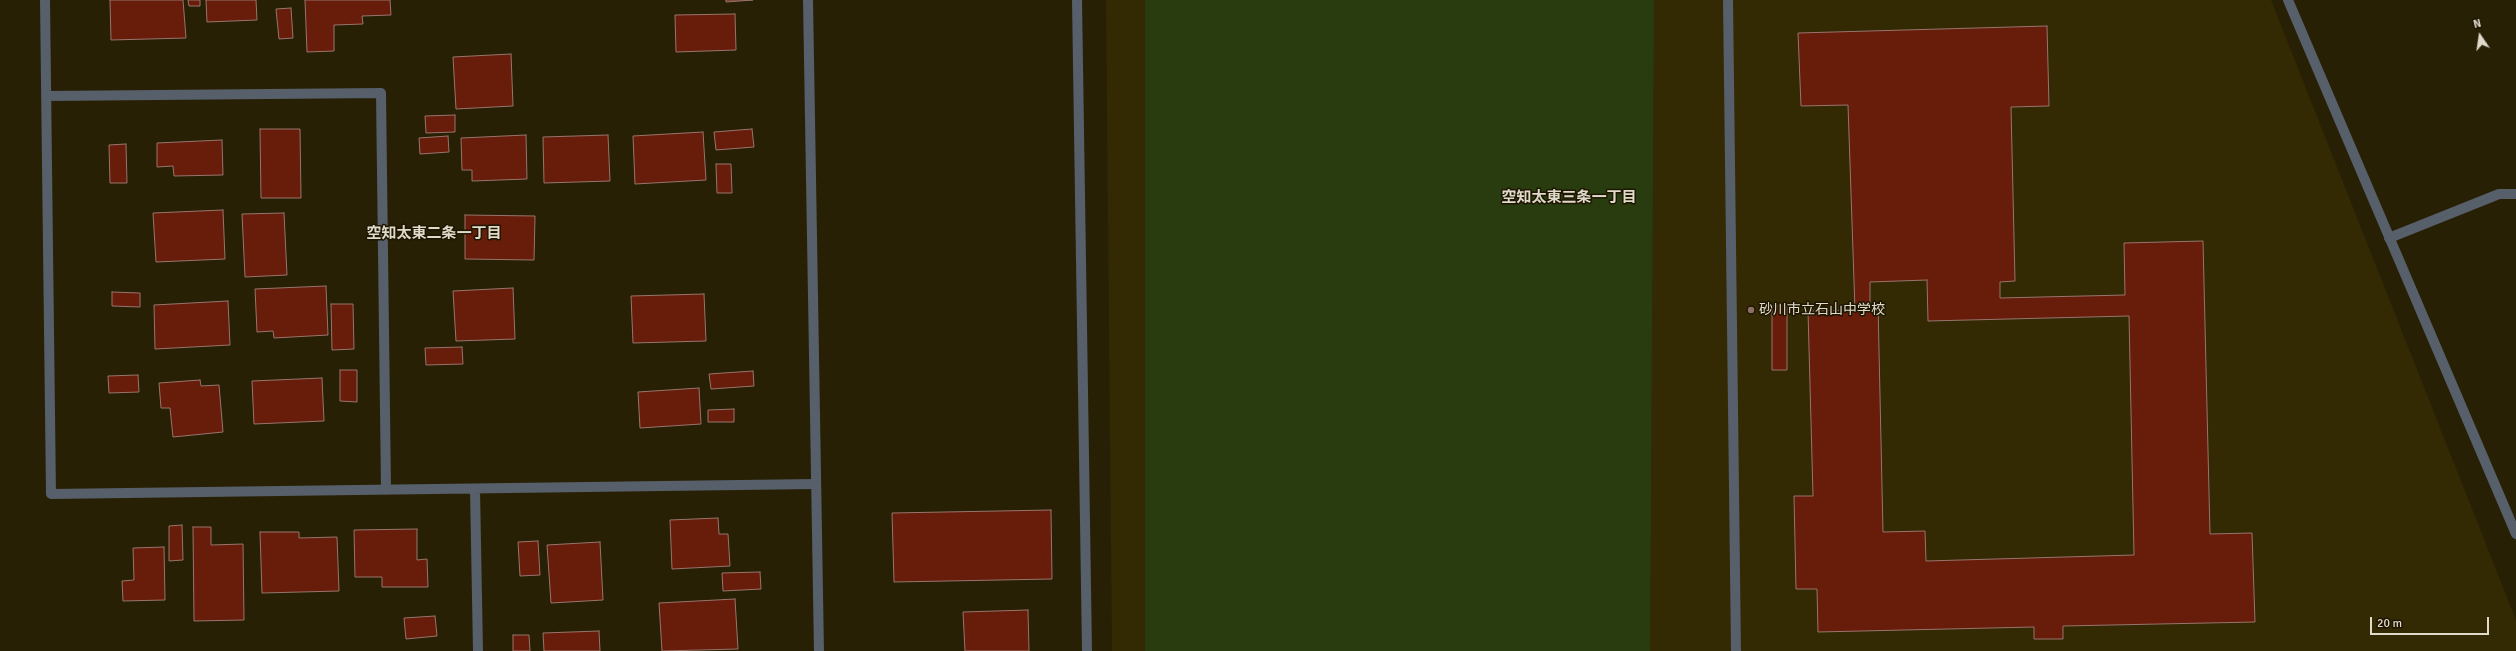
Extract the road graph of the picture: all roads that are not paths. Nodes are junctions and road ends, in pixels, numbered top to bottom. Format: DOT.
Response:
graph roads {
  1 [pos="44,0"];
  2 [pos="808,0"];
  3 [pos="1077,0"];
  4 [pos="1728,0"];
  5 [pos="2288,0"];
  6 [pos="46,96"];
  7 [pos="2516,194"];
  8 [pos="2389,238"];
  9 [pos="816,484"];
  10 [pos="475,489"];
  11 [pos="386,490"];
  12 [pos="2516,534"];
  13 [pos="478,651"];
  14 [pos="818,651"];
  15 [pos="1087,651"];
  16 [pos="1736,651"];
  1 -- 6 [label="street"];
  2 -- 9 [label="street"];
  3 -- 15 [label="street"];
  4 -- 16 [label="street"];
  5 -- 8 [label="street"];
  6 -- 11 [label="street"];
  6 -- 11 [label="street"];
  7 -- 8 [label="street"];
  8 -- 12 [label="street"];
  9 -- 10 [label="street"];
  9 -- 14 [label="street"];
  10 -- 11 [label="street"];
  10 -- 13 [label="street"];
}
